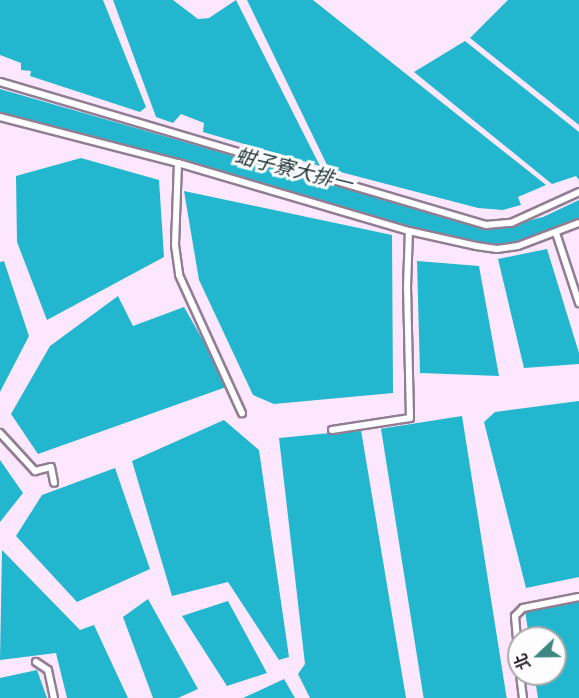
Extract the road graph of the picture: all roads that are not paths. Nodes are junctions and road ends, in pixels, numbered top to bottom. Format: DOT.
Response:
graph roads {
  1 [pos="0,82"];
  2 [pos="0,117"];
  3 [pos="178,163"];
  4 [pos="579,192"];
  5 [pos="579,223"];
  6 [pos="410,231"];
  7 [pos="556,233"];
  8 [pos="579,303"];
  9 [pos="242,413"];
  10 [pos="332,430"];
  11 [pos="0,433"];
  12 [pos="54,483"];
  13 [pos="579,597"];
  14 [pos="516,626"];
  15 [pos="36,662"];
  16 [pos="54,698"];
  1 -- 4 [label="lane"];
  2 -- 3 [label="lane"];
  3 -- 6 [label="lane"];
  3 -- 9 [label="lane"];
  5 -- 7 [label="lane"];
  6 -- 7 [label="lane"];
  6 -- 10 [label="lane"];
  7 -- 8 [label="lane"];
  11 -- 12 [label="lane"];
  13 -- 14 [label="lane"];
  15 -- 16 [label="lane"];
}
